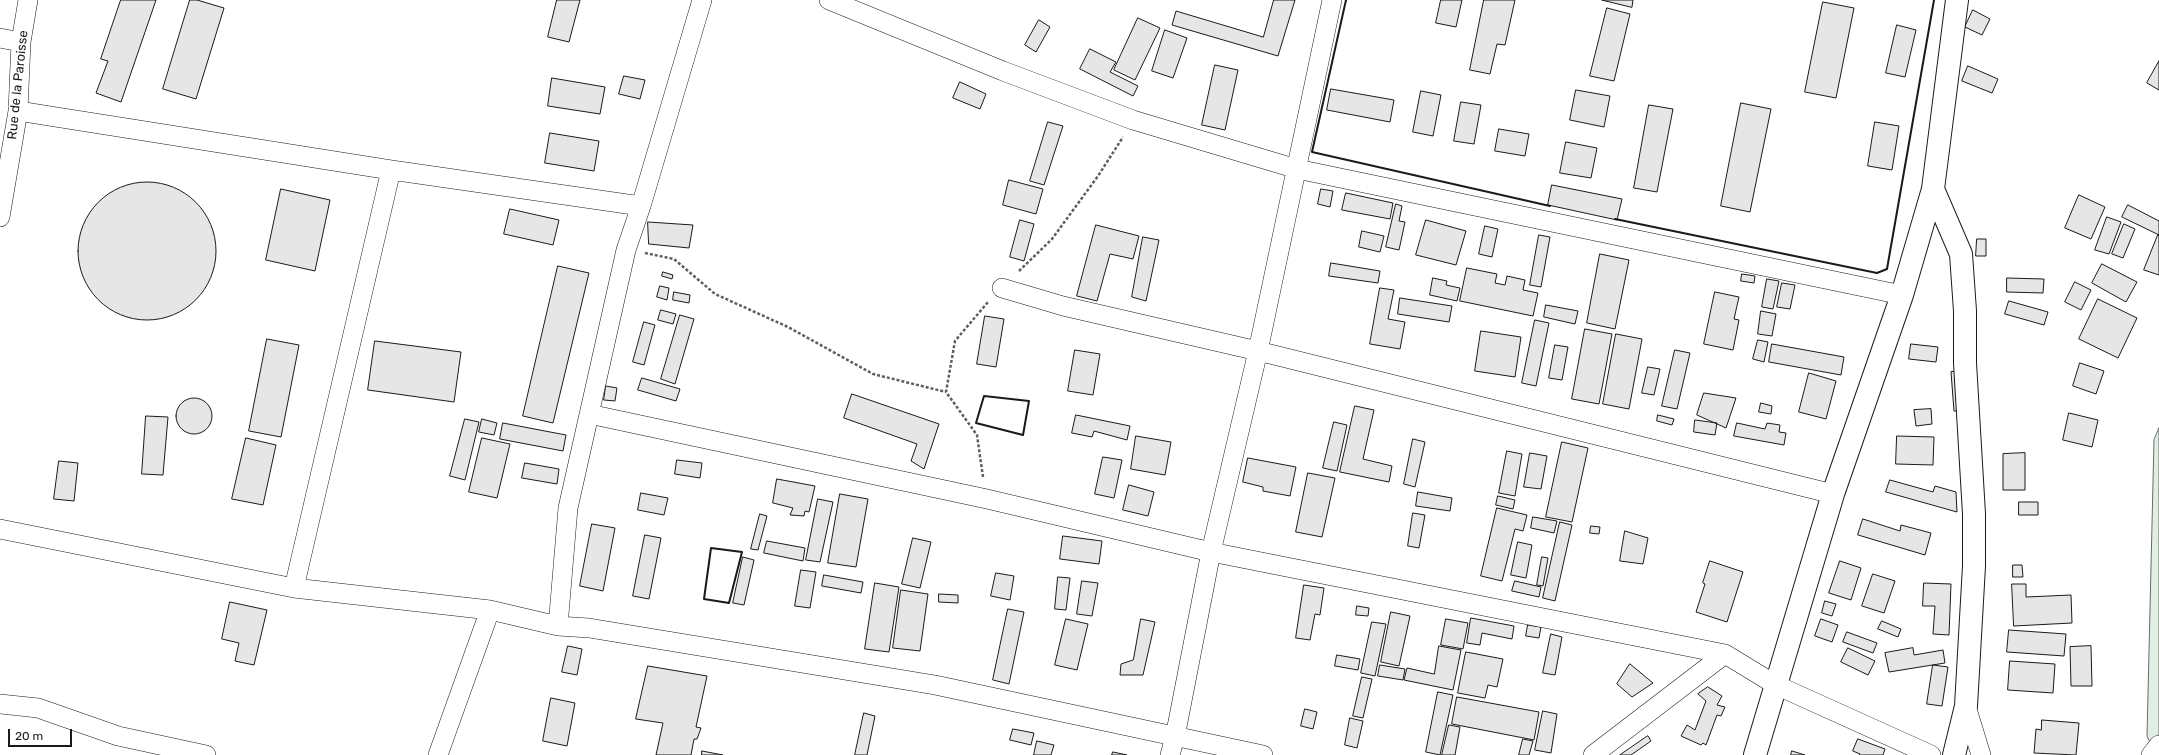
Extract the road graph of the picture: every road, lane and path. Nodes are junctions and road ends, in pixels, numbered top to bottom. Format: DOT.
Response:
graph roads {
  1 [pos="28,0"];
  2 [pos="702,0"];
  3 [pos="829,0"];
  4 [pos="1332,0"];
  5 [pos="1957,0"];
  6 [pos="0,38"];
  7 [pos="22,42"];
  8 [pos="18,111"];
  9 [pos="1133,120"];
  10 [pos="1297,169"];
  11 [pos="390,170"];
  12 [pos="1933,190"];
  13 [pos="641,206"];
  14 [pos="0,217"];
  15 [pos="626,250"];
  16 [pos="1002,288"];
  17 [pos="1902,295"];
  18 [pos="1258,351"];
  19 [pos="946,392"];
  20 [pos="589,414"];
  21 [pos="1833,494"];
  22 [pos="987,499"];
  23 [pos="0,529"];
  24 [pos="1211,552"];
  25 [pos="294,588"];
  26 [pos="490,610"];
  27 [pos="558,626"];
  28 [pos="1725,654"];
  29 [pos="1776,685"];
  30 [pos="0,704"];
  31 [pos="1966,706"];
  32 [pos="2159,745"];
  33 [pos="1173,746"];
  34 [pos="206,755"];
  35 [pos="438,755"];
  36 [pos="1263,755"];
  37 [pos="1593,755"];
  38 [pos="1755,755"];
  39 [pos="1931,755"];
  40 [pos="1954,755"];
  41 [pos="1980,755"];
  42 [pos="2151,755"];
  1 -- 7 [label="street, Rue de la Paroisse"];
  2 -- 13 [label="street"];
  3 -- 9 [label="street"];
  4 -- 10 [label="street"];
  5 -- 12 [label="main road"];
  6 -- 7 [label="street"];
  7 -- 8 [label="street, Rue de la Paroisse"];
  8 -- 11 [label="street"];
  8 -- 14 [label="street, Rue de la Paroisse"];
  9 -- 10 [label="street"];
  9 -- 16 [label="path"];
  10 -- 17 [label="street"];
  10 -- 18 [label="street"];
  11 -- 13 [label="street"];
  11 -- 25 [label="street"];
  12 -- 17 [label="main road"];
  12 -- 31 [label="main road"];
  13 -- 15 [label="street"];
  15 -- 19 [label="path"];
  15 -- 20 [label="street"];
  16 -- 18 [label="street"];
  16 -- 19 [label="path"];
  17 -- 21 [label="main road"];
  18 -- 21 [label="street"];
  18 -- 24 [label="street"];
  19 -- 22 [label="path"];
  20 -- 22 [label="street"];
  20 -- 27 [label="street"];
  21 -- 29 [label="main road"];
  22 -- 24 [label="street"];
  23 -- 25 [label="street"];
  24 -- 28 [label="street"];
  24 -- 33 [label="street"];
  25 -- 26 [label="street"];
  26 -- 27 [label="street"];
  26 -- 35 [label="street"];
  27 -- 33 [label="street"];
  28 -- 29 [label="street"];
  28 -- 37 [label="street"];
  29 -- 38 [label="main road"];
  29 -- 39 [label="street"];
  30 -- 34 [label="street"];
  31 -- 40 [label="main road"];
  31 -- 41 [label="street"];
  32 -- 42 [label="street"];
  33 -- 36 [label="street"];
}
